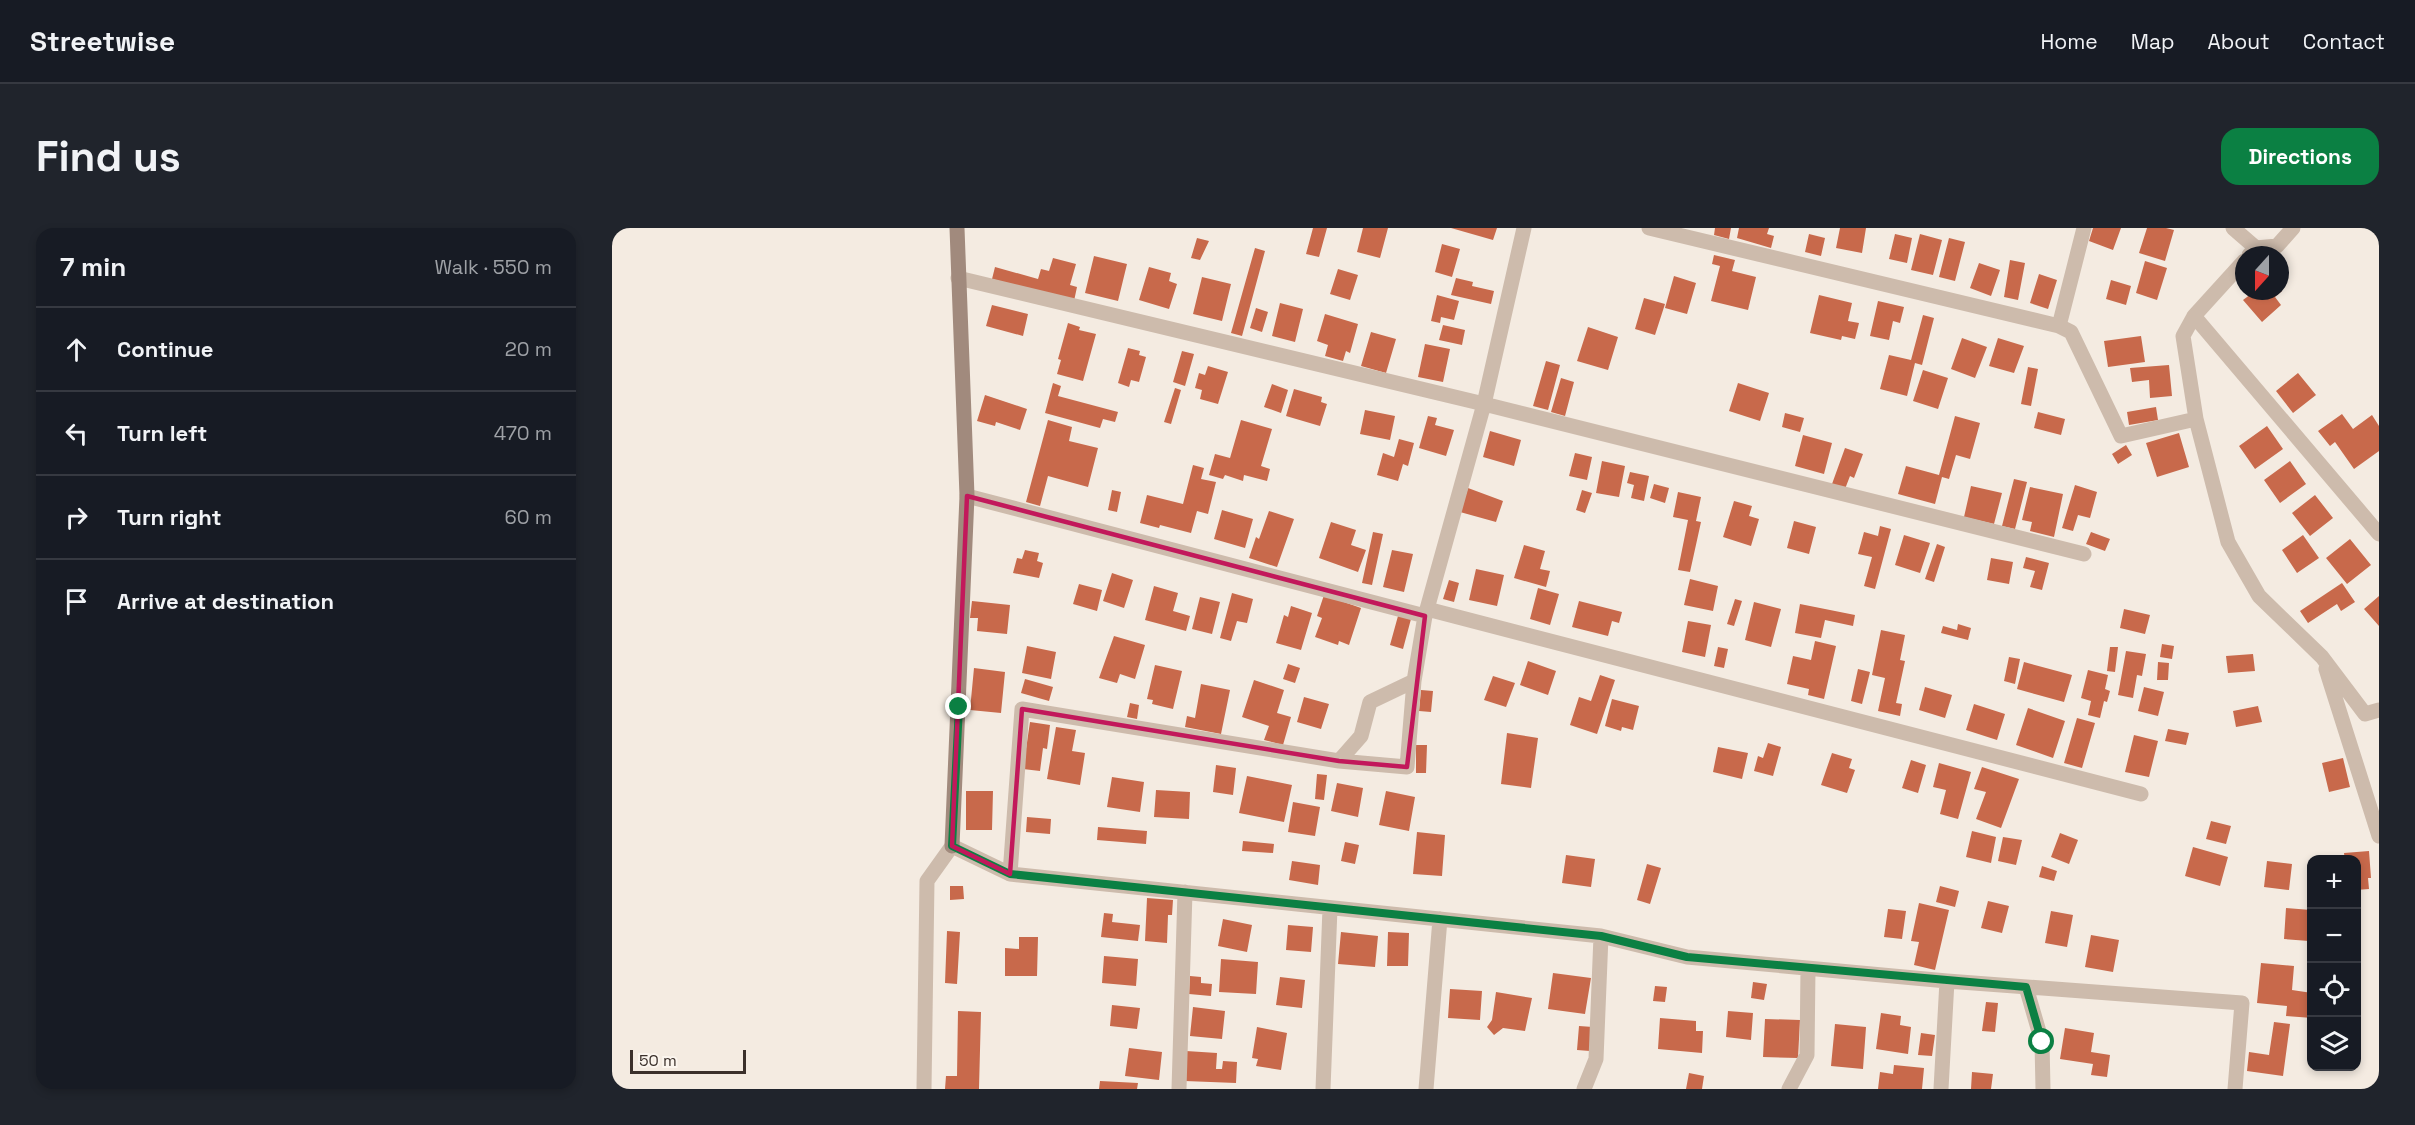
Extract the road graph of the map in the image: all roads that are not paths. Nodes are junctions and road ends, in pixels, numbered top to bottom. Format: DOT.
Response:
graph roads {
  1 [pos="957,228"];
  2 [pos="1524,228"];
  3 [pos="1649,228"];
  4 [pos="2084,228"];
  5 [pos="2233,228"];
  6 [pos="2293,228"];
  7 [pos="2249,246"];
  8 [pos="2277,246"];
  9 [pos="2235,271"];
  10 [pos="958,278"];
  11 [pos="2194,316"];
  12 [pos="2059,326"];
  13 [pos="1484,404"];
  14 [pos="2196,419"];
  15 [pos="967,496"];
  16 [pos="2379,534"];
  17 [pos="2084,554"];
  18 [pos="1426,612"];
  19 [pos="2322,657"];
  20 [pos="1414,681"];
  21 [pos="2379,710"];
  22 [pos="1339,761"];
  23 [pos="2141,794"];
  24 [pos="2379,836"];
  25 [pos="952,846"];
  26 [pos="1010,874"];
  27 [pos="1185,892"];
  28 [pos="1330,908"];
  29 [pos="1440,919"];
  30 [pos="1601,936"];
  31 [pos="1808,969"];
  32 [pos="1947,981"];
  33 [pos="2026,987"];
  34 [pos="924,1089"];
  35 [pos="1179,1089"];
  36 [pos="1323,1089"];
  37 [pos="1426,1089"];
  38 [pos="1584,1089"];
  39 [pos="1789,1089"];
  40 [pos="1941,1089"];
  41 [pos="2043,1089"];
  42 [pos="2235,1089"];
  1 -- 10 [label="street"];
  2 -- 13 [label="street"];
  3 -- 12 [label="street"];
  4 -- 12 [label="street"];
  5 -- 7 [label="street"];
  6 -- 8 [label="street"];
  9 -- 11 [label="street"];
  10 -- 13 [label="street"];
  10 -- 15 [label="street"];
  11 -- 14 [label="street"];
  11 -- 16 [label="street"];
  12 -- 14 [label="street"];
  13 -- 17 [label="street"];
  13 -- 18 [label="street"];
  14 -- 19 [label="street"];
  15 -- 18 [label="street"];
  15 -- 25 [label="street"];
  18 -- 20 [label="street"];
  18 -- 23 [label="street"];
  19 -- 21 [label="street"];
  19 -- 24 [label="street"];
  20 -- 22 [label="street"];
  20 -- 22 [label="street"];
  22 -- 26 [label="street"];
  25 -- 26 [label="street"];
  25 -- 34 [label="street"];
  26 -- 27 [label="street"];
  27 -- 28 [label="street"];
  27 -- 35 [label="street"];
  28 -- 29 [label="street"];
  28 -- 36 [label="street"];
  29 -- 30 [label="street"];
  29 -- 37 [label="street"];
  30 -- 31 [label="street"];
  30 -- 38 [label="street"];
  31 -- 32 [label="street"];
  31 -- 39 [label="street"];
  32 -- 33 [label="street"];
  32 -- 40 [label="street"];
  33 -- 41 [label="street"];
  33 -- 42 [label="street"];
}
